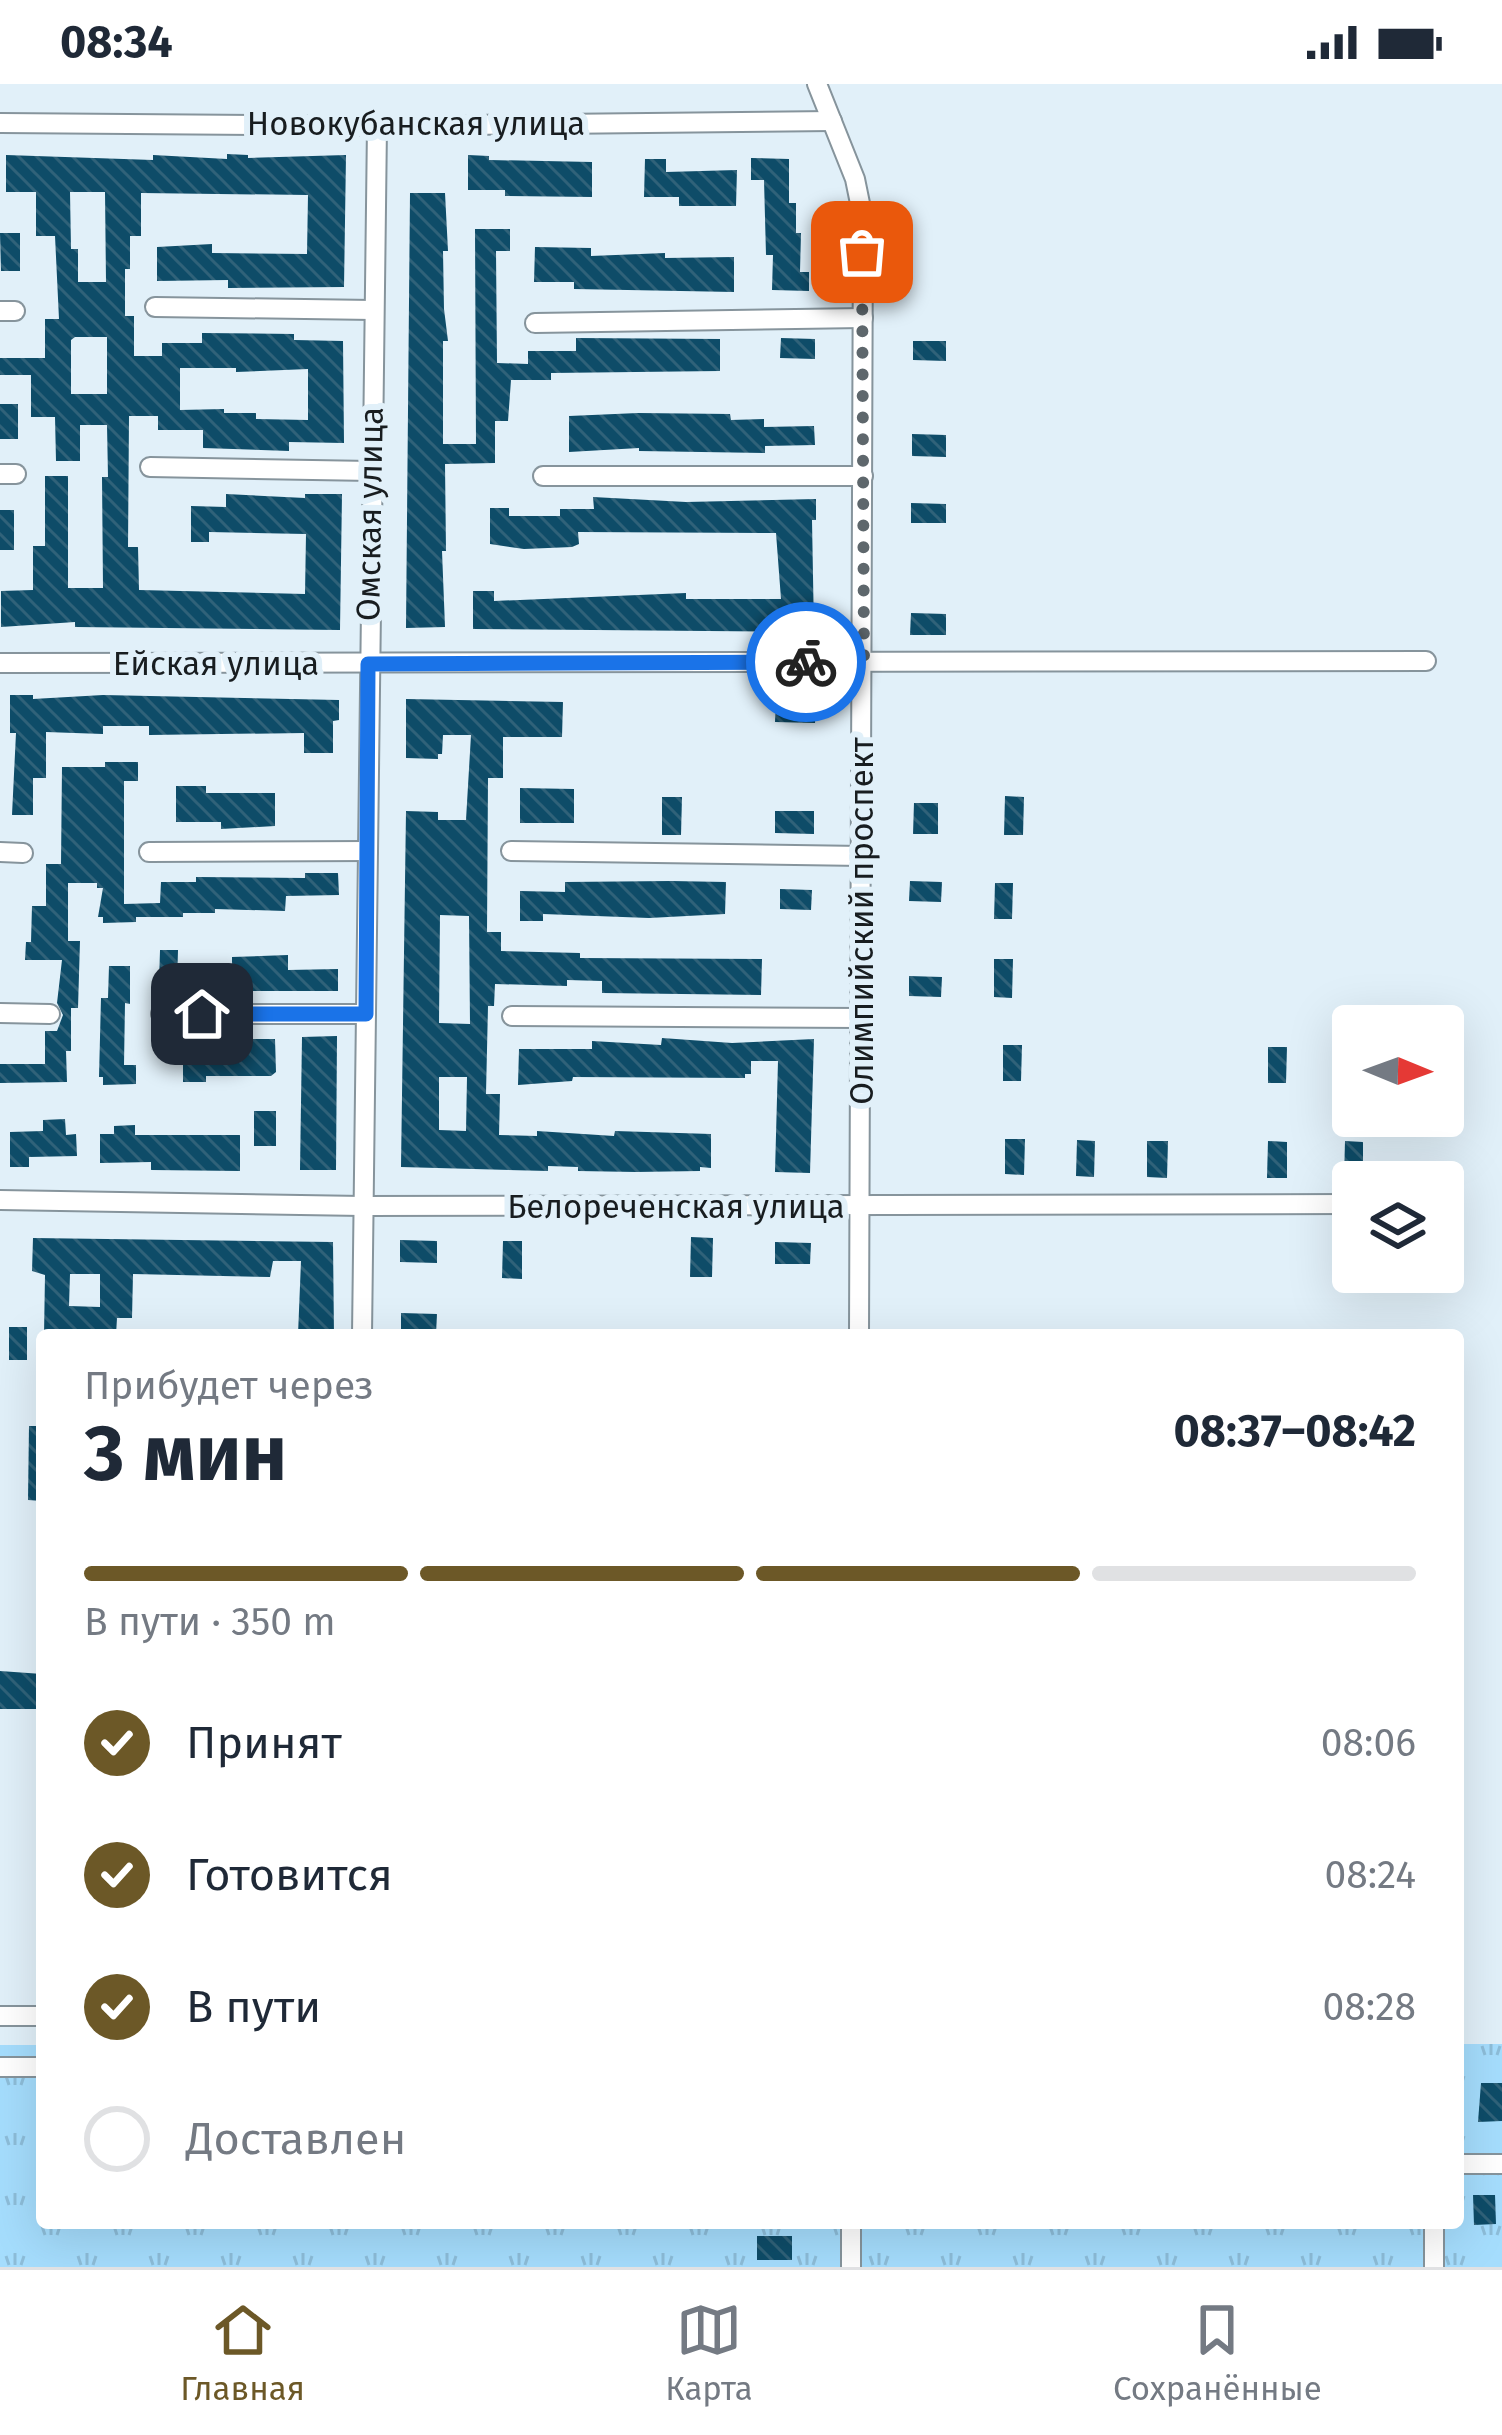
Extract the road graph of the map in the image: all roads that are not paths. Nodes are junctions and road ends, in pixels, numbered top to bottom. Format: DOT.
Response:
graph roads {
  1 [pos="817,84"];
  2 [pos="832,122"];
  3 [pos="0,123"];
  4 [pos="376,126"];
  5 [pos="155,307"];
  6 [pos="374,310"];
  7 [pos="863,318"];
  8 [pos="535,323"];
  9 [pos="150,467"];
  10 [pos="370,471"];
  11 [pos="543,476"];
  12 [pos="863,476"];
  13 [pos="1426,661"];
  14 [pos="864,662"];
  15 [pos="0,663"];
  16 [pos="368,664"];
  17 [pos="368,851"];
  18 [pos="511,851"];
  19 [pos="0,852"];
  20 [pos="149,852"];
  21 [pos="23,853"];
  22 [pos="862,856"];
  23 [pos="0,1013"];
  24 [pos="50,1014"];
  25 [pos="161,1014"];
  26 [pos="366,1014"];
  27 [pos="512,1016"];
  28 [pos="861,1018"];
  29 [pos="0,1200"];
  30 [pos="1332,1204"];
  31 [pos="362,1206"];
  32 [pos="860,1207"];
  33 [pos="362,1329"];
  34 [pos="859,1329"];
  35 [pos="0,2016"];
  36 [pos="36,2016"];
  37 [pos="0,2067"];
  38 [pos="36,2067"];
  39 [pos="1464,2164"];
  40 [pos="1502,2164"];
  41 [pos="851,2229"];
  42 [pos="1434,2229"];
  43 [pos="851,2267"];
  44 [pos="1434,2267"];
  1 -- 2 [label="street, Олимпийский проспект"];
  2 -- 4 [label="street, Новокубанская улица"];
  2 -- 7 [label="street, Олимпийский проспект"];
  3 -- 4 [label="street, Новокубанская улица"];
  4 -- 6 [label="street, Омская улица"];
  5 -- 6 [label="street"];
  6 -- 10 [label="street, Омская улица"];
  7 -- 8 [label="street"];
  7 -- 12 [label="street, Олимпийский проспект"];
  9 -- 10 [label="street"];
  10 -- 16 [label="street, Омская улица"];
  11 -- 12 [label="street"];
  12 -- 14 [label="street, Олимпийский проспект"];
  13 -- 14 [label="street, Ейская улица"];
  14 -- 16 [label="street, Ейская улица"];
  14 -- 22 [label="street, Олимпийский проспект"];
  15 -- 16 [label="street, Ейская улица"];
  16 -- 17 [label="street, Омская улица"];
  17 -- 20 [label="street"];
  17 -- 26 [label="street, Омская улица"];
  18 -- 22 [label="street"];
  19 -- 21 [label="street"];
  22 -- 28 [label="street, Олимпийский проспект"];
  23 -- 24 [label="street"];
  25 -- 26 [label="street"];
  26 -- 31 [label="street, Омская улица"];
  27 -- 28 [label="street"];
  28 -- 32 [label="street, Олимпийский проспект"];
  29 -- 31 [label="street, Белореченская улица"];
  30 -- 32 [label="street, Белореченская улица"];
  31 -- 32 [label="street, Белореченская улица"];
  31 -- 33 [label="street, Омская улица"];
  32 -- 34 [label="street, Олимпийский проспект"];
  35 -- 36 [label="street"];
  37 -- 38 [label="street"];
  39 -- 40 [label="street"];
  41 -- 43 [label="street"];
  42 -- 44 [label="street"];
}
